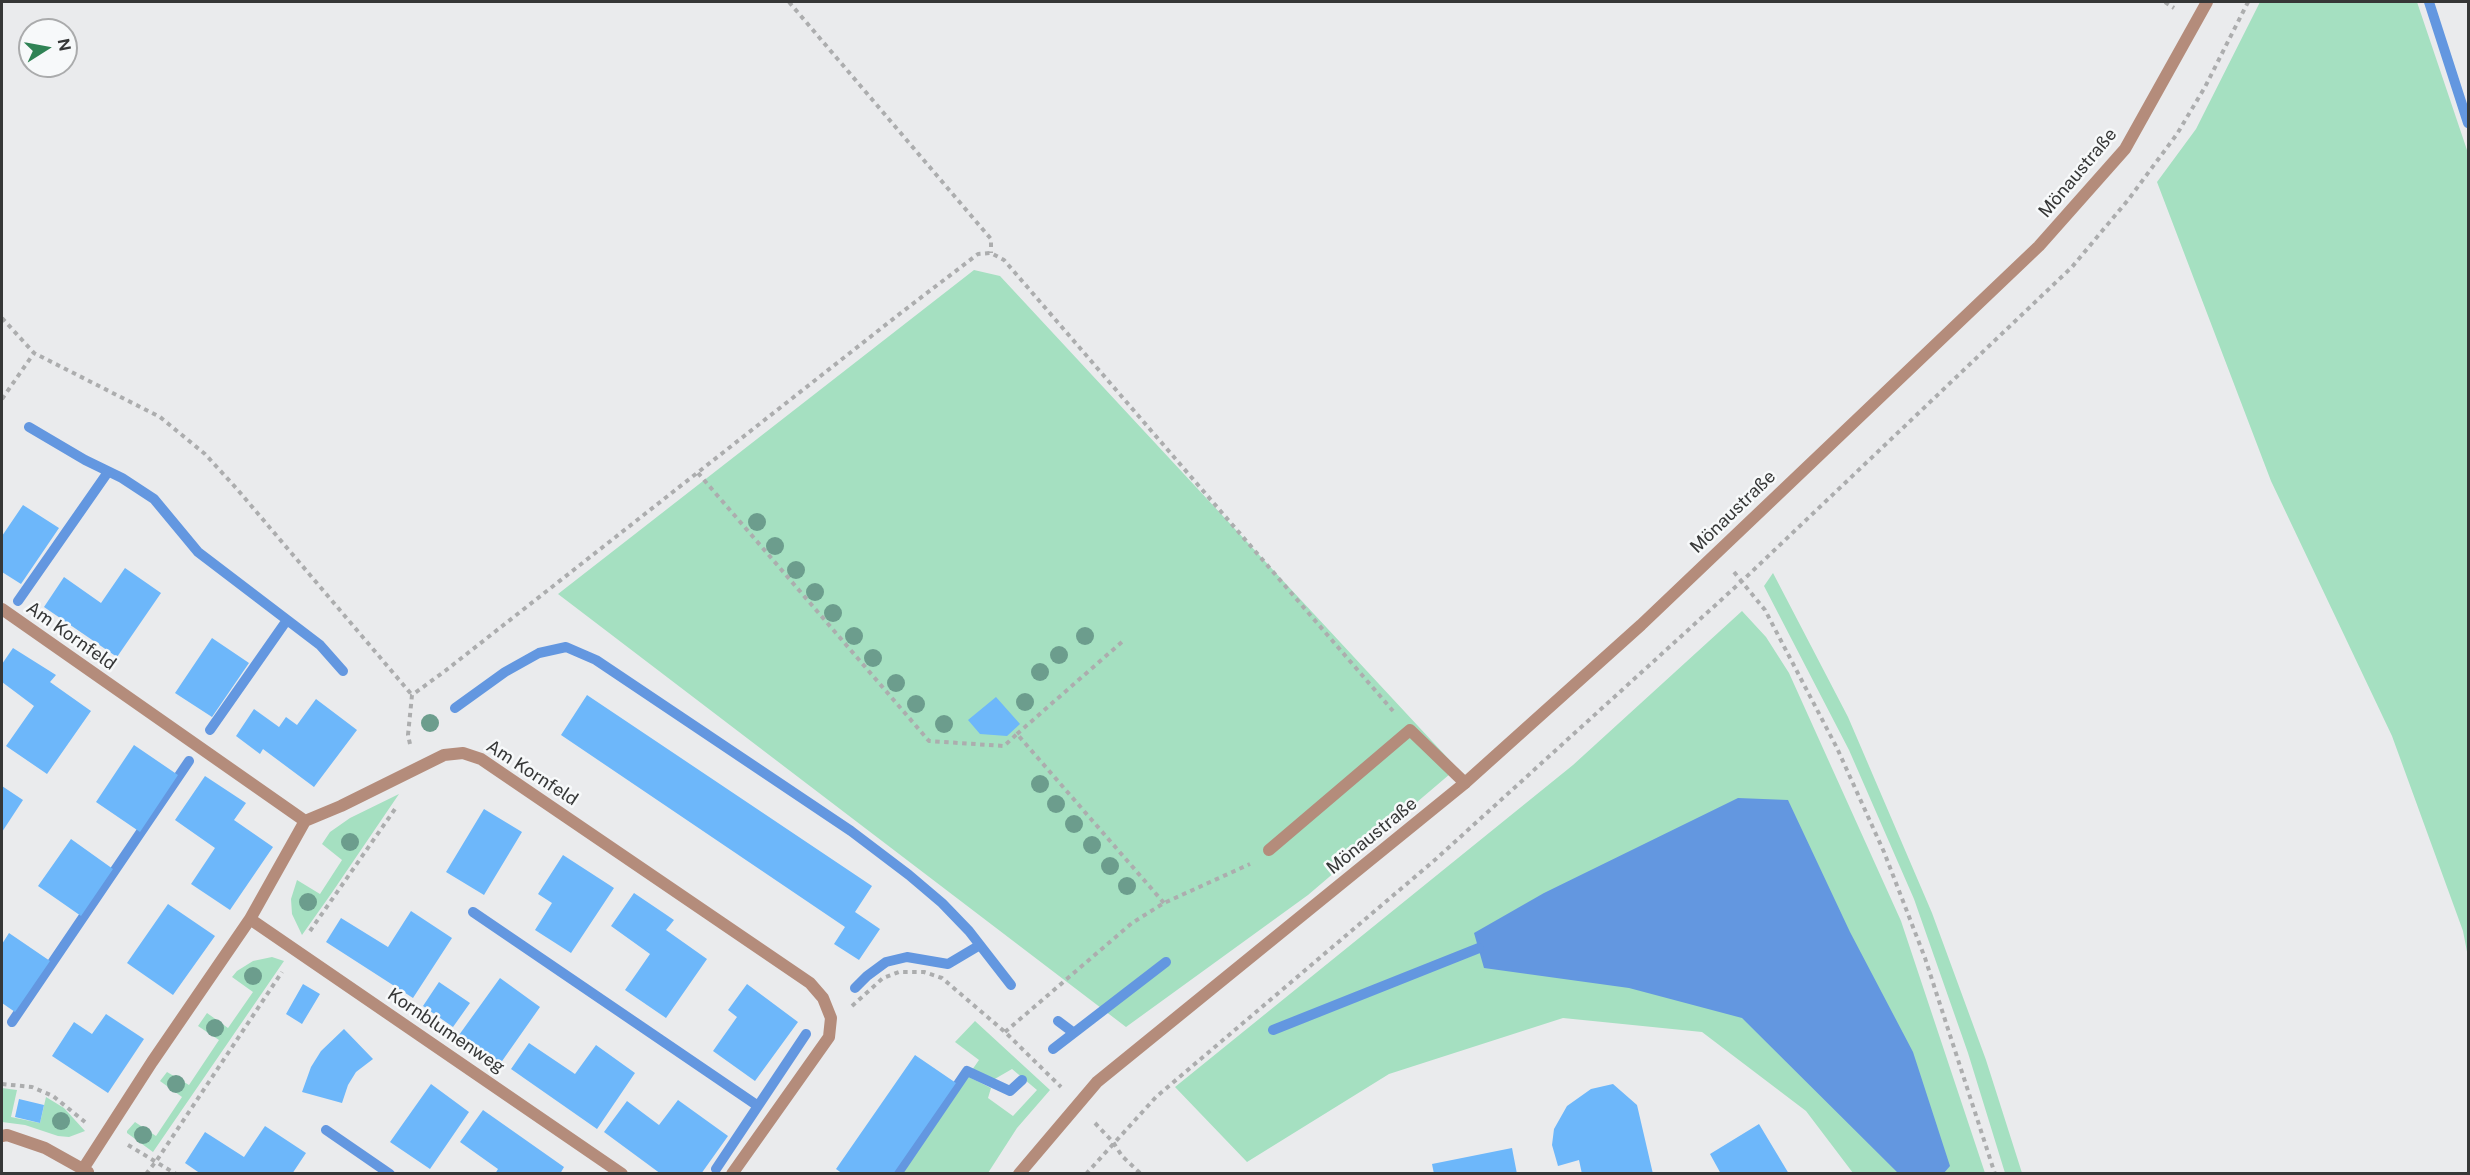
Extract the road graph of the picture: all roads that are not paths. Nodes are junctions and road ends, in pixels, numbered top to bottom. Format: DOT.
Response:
graph roads {
  1 [pos="2207,2"];
  2 [pos="2,609"];
  3 [pos="1466,783"];
  4 [pos="305,821"];
  5 [pos="1269,850"];
  6 [pos="250,919"];
  7 [pos="2,1136"];
  8 [pos="86,1171"];
  9 [pos="622,1173"];
  10 [pos="732,1173"];
  11 [pos="1019,1173"];
  1 -- 3 [label="street, Mönaustraße"];
  2 -- 4 [label="street, Am Kornfeld"];
  3 -- 5 [label="street"];
  3 -- 11 [label="street, Mönaustraße"];
  4 -- 6 [label="street"];
  4 -- 10 [label="street, Am Kornfeld"];
  6 -- 8 [label="street"];
  6 -- 9 [label="street, Kornblumenweg"];
  7 -- 8 [label="street"];
}
